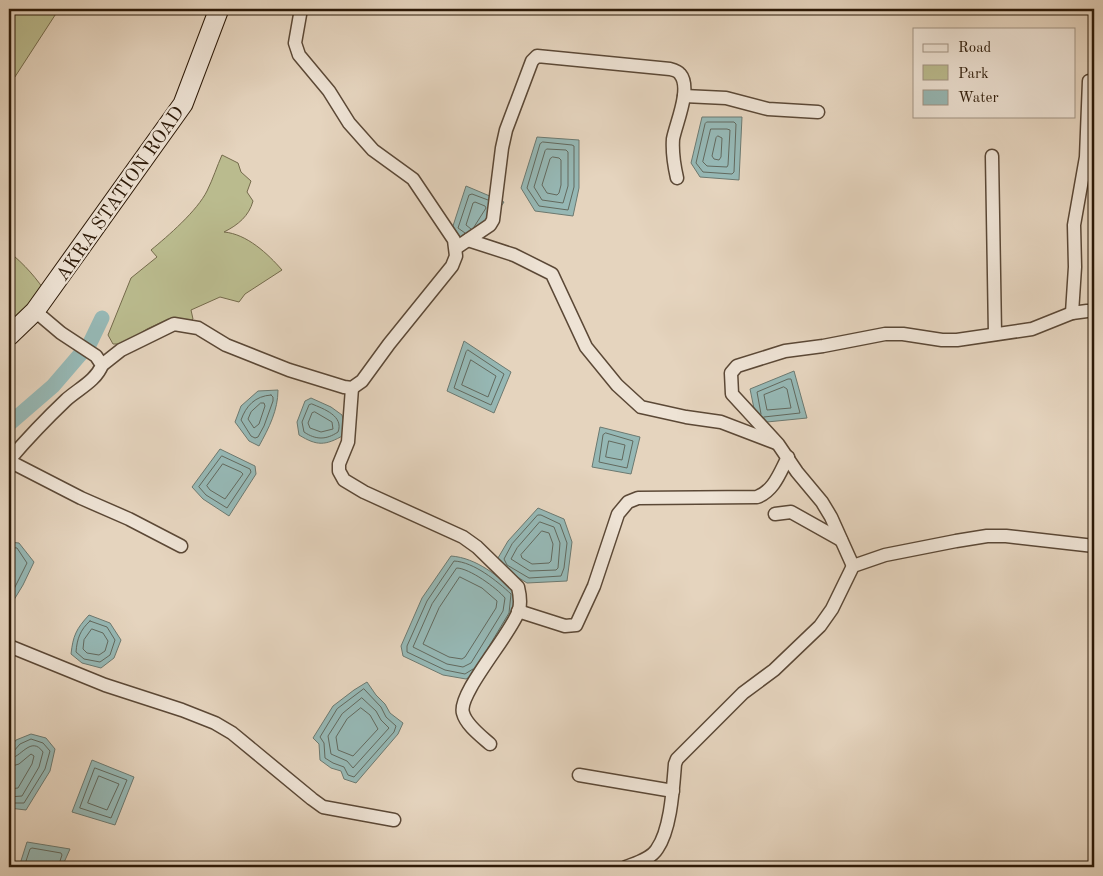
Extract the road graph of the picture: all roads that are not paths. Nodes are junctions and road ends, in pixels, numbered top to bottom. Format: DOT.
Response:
graph roads {
  1 [pos="219,9"];
  2 [pos="301,9"];
  3 [pos="1089,82"];
  4 [pos="684,96"];
  5 [pos="818,112"];
  6 [pos="992,156"];
  7 [pos="677,178"];
  8 [pos="468,240"];
  9 [pos="456,248"];
  10 [pos="35,311"];
  11 [pos="1094,312"];
  12 [pos="1072,313"];
  13 [pos="995,334"];
  14 [pos="9,336"];
  15 [pos="99,361"];
  16 [pos="352,388"];
  17 [pos="778,444"];
  18 [pos="788,457"];
  19 [pos="9,460"];
  20 [pos="775,514"];
  21 [pos="842,540"];
  22 [pos="181,546"];
  23 [pos="1094,546"];
  24 [pos="853,566"];
  25 [pos="518,611"];
  26 [pos="9,646"];
  27 [pos="490,744"];
  28 [pos="579,775"];
  29 [pos="673,791"];
  30 [pos="394,820"];
  31 [pos="630,866"];
  32 [pos="647,867"];
  1 -- 10 [label="main road, AKRA STATION ROAD"];
  2 -- 9 [label="street"];
  3 -- 12 [label="street"];
  4 -- 5 [label="street"];
  4 -- 7 [label="street"];
  4 -- 8 [label="street"];
  6 -- 13 [label="street"];
  8 -- 9 [label="street"];
  8 -- 17 [label="street"];
  9 -- 16 [label="street"];
  10 -- 14 [label="main road, AKRA STATION ROAD"];
  10 -- 15 [label="street"];
  11 -- 12 [label="street"];
  12 -- 13 [label="street"];
  13 -- 17 [label="street"];
  15 -- 16 [label="street"];
  15 -- 19 [label="street"];
  16 -- 25 [label="street"];
  17 -- 18 [label="street"];
  18 -- 21 [label="street"];
  18 -- 25 [label="street"];
  19 -- 22 [label="street"];
  20 -- 21 [label="street"];
  21 -- 24 [label="street"];
  23 -- 24 [label="street"];
  24 -- 29 [label="street"];
  25 -- 27 [label="street"];
  26 -- 30 [label="street"];
  28 -- 29 [label="street"];
  29 -- 31 [label="street"];
  31 -- 32 [label="street"];
}
